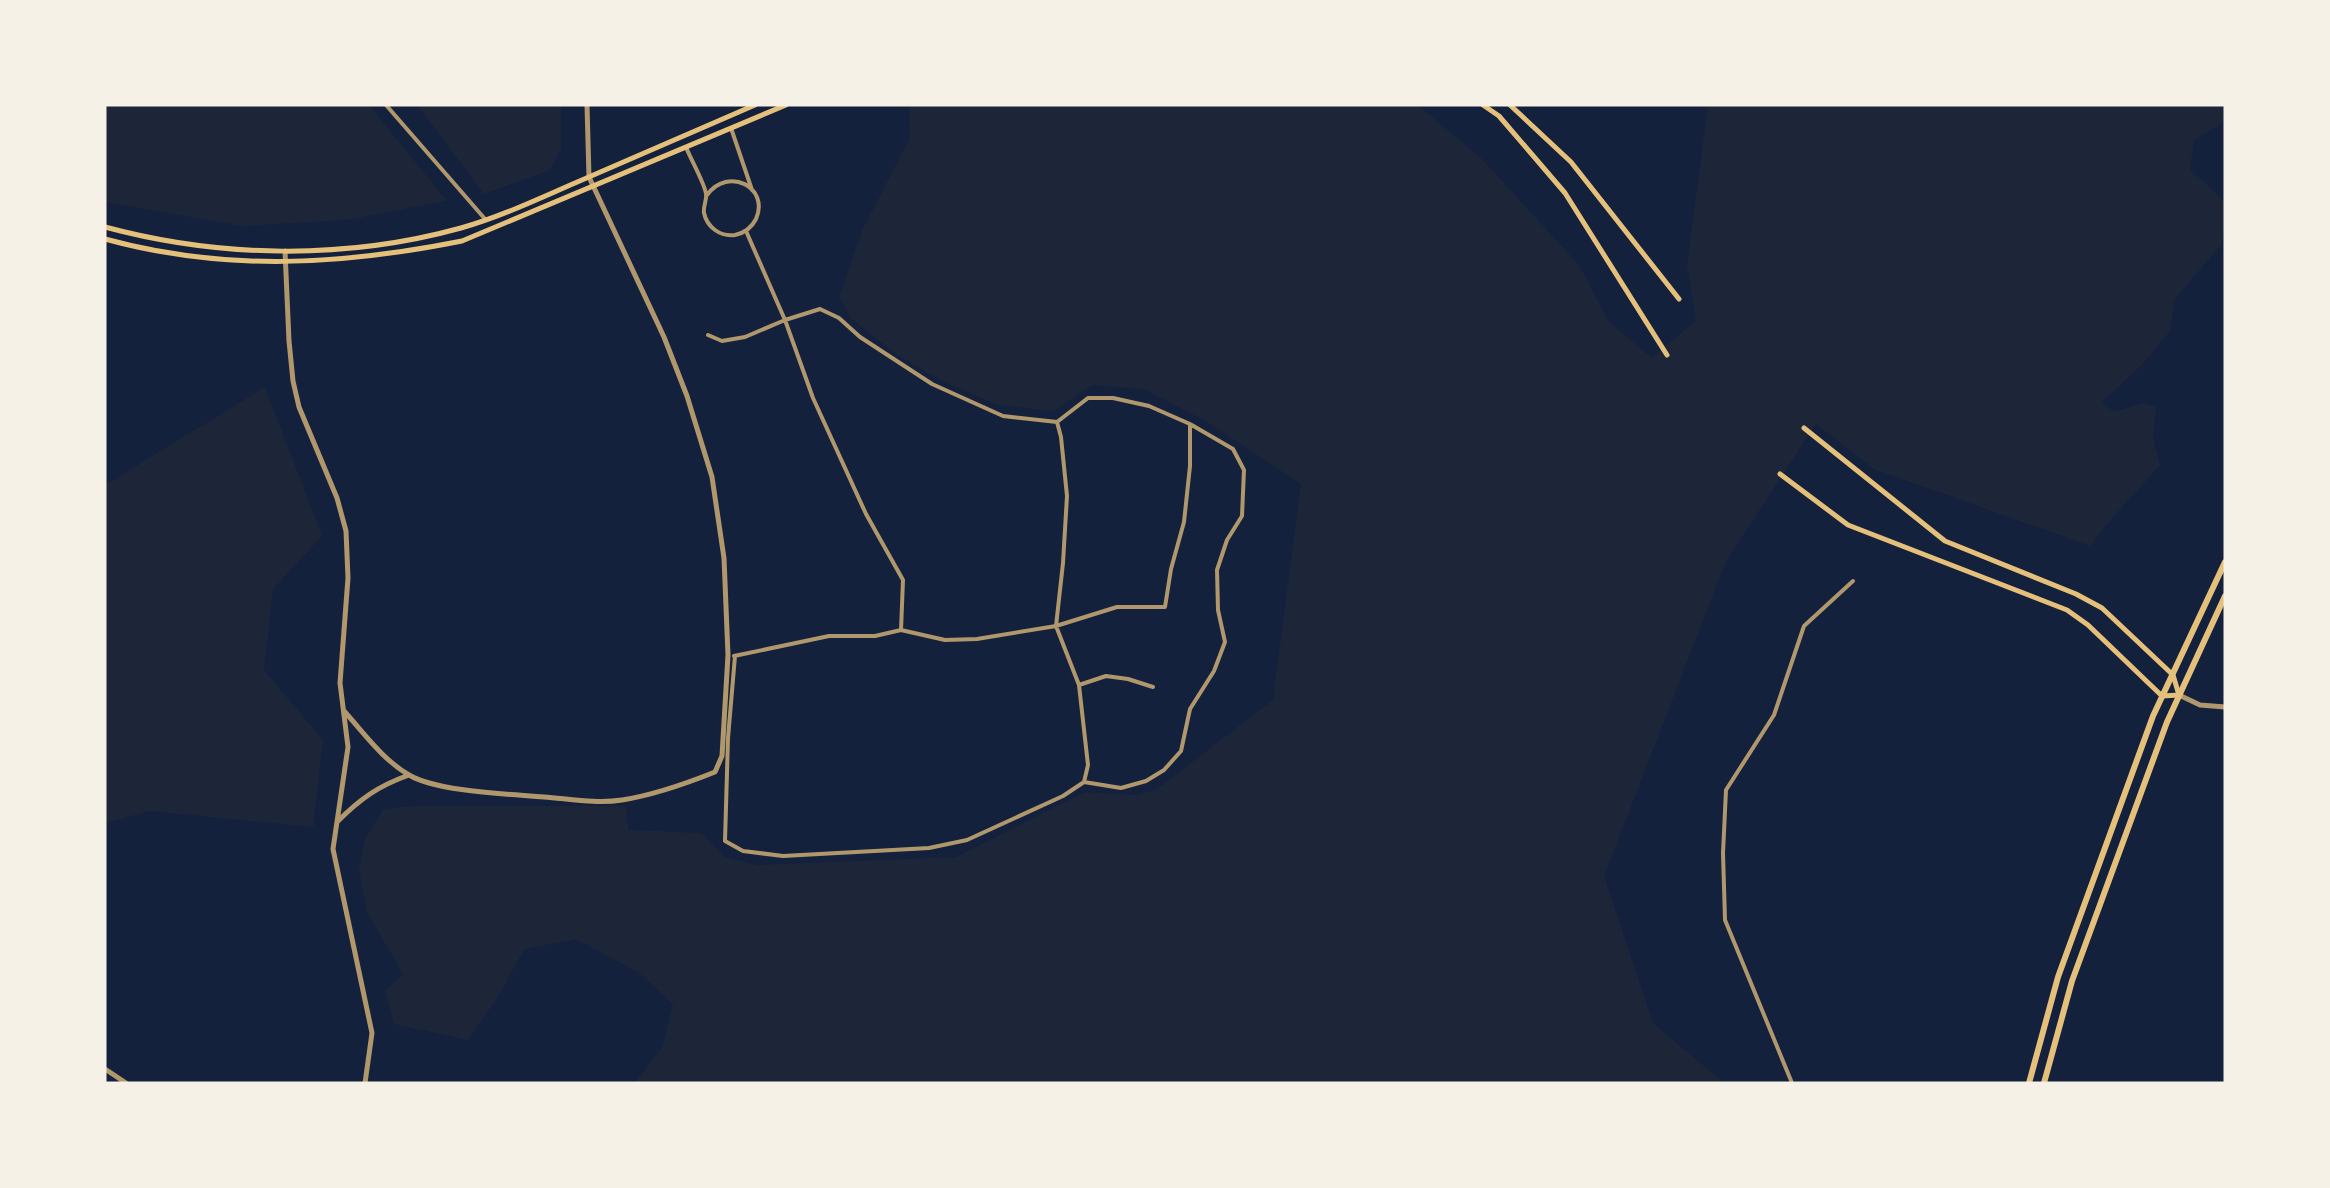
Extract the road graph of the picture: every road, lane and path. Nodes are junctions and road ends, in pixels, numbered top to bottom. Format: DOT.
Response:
graph roads {
  1 [pos="386,105"];
  2 [pos="587,105"];
  3 [pos="755,105"];
  4 [pos="786,105"];
  5 [pos="1483,105"];
  6 [pos="1510,105"];
  7 [pos="730,128"];
  8 [pos="686,147"];
  9 [pos="588,177"];
  10 [pos="592,186"];
  11 [pos="752,190"];
  12 [pos="706,195"];
  13 [pos="485,219"];
  14 [pos="105,227"];
  15 [pos="746,231"];
  16 [pos="105,239"];
  17 [pos="285,251"];
  18 [pos="286,263"];
  19 [pos="1679,299"];
  20 [pos="785,320"];
  21 [pos="708,335"];
  22 [pos="1667,355"];
  23 [pos="1057,422"];
  24 [pos="1190,424"];
  25 [pos="1804,428"];
  26 [pos="1780,474"];
  27 [pos="2225,562"];
  28 [pos="1853,581"];
  29 [pos="2225,596"];
  30 [pos="1056,626"];
  31 [pos="901,630"];
  32 [pos="728,655"];
  33 [pos="735,656"];
  34 [pos="2173,675"];
  35 [pos="1079,685"];
  36 [pos="1153,687"];
  37 [pos="2179,695"];
  38 [pos="2162,696"];
  39 [pos="2225,707"];
  40 [pos="344,711"];
  41 [pos="409,775"];
  42 [pos="1084,782"];
  43 [pos="337,822"];
  44 [pos="105,1069"];
  45 [pos="126,1083"];
  46 [pos="365,1083"];
  47 [pos="1792,1083"];
  48 [pos="2029,1083"];
  49 [pos="2044,1083"];
  1 -- 13 [label="street"];
  2 -- 9 [label="street"];
  3 -- 9 [label="main road"];
  4 -- 7 [label="main road"];
  5 -- 22 [label="main road"];
  6 -- 19 [label="main road"];
  7 -- 8 [label="main road"];
  7 -- 11 [label="street"];
  8 -- 10 [label="main road"];
  8 -- 12 [label="street"];
  9 -- 10 [label="street"];
  9 -- 13 [label="main road"];
  10 -- 18 [label="main road"];
  10 -- 32 [label="street"];
  11 -- 12 [label="street"];
  11 -- 15 [label="street"];
  12 -- 15 [label="street"];
  13 -- 17 [label="main road"];
  14 -- 17 [label="main road"];
  15 -- 20 [label="street"];
  16 -- 18 [label="main road"];
  17 -- 18 [label="street"];
  18 -- 40 [label="street"];
  20 -- 21 [label="street"];
  20 -- 23 [label="street"];
  20 -- 31 [label="street"];
  23 -- 24 [label="street"];
  23 -- 30 [label="street"];
  24 -- 30 [label="street"];
  24 -- 42 [label="street"];
  25 -- 34 [label="main road"];
  26 -- 38 [label="main road"];
  27 -- 34 [label="main road"];
  28 -- 47 [label="street"];
  29 -- 37 [label="main road"];
  30 -- 31 [label="street"];
  30 -- 35 [label="street"];
  31 -- 33 [label="street"];
  32 -- 33 [label="street"];
  32 -- 41 [label="street"];
  33 -- 42 [label="street"];
  34 -- 37 [label="main road"];
  34 -- 38 [label="main road"];
  35 -- 36 [label="street"];
  35 -- 42 [label="street"];
  37 -- 38 [label="main road"];
  37 -- 39 [label="street"];
  37 -- 49 [label="main road"];
  38 -- 48 [label="main road"];
  40 -- 41 [label="street"];
  40 -- 43 [label="street"];
  41 -- 43 [label="street"];
  43 -- 46 [label="street"];
  44 -- 45 [label="street"];
}
